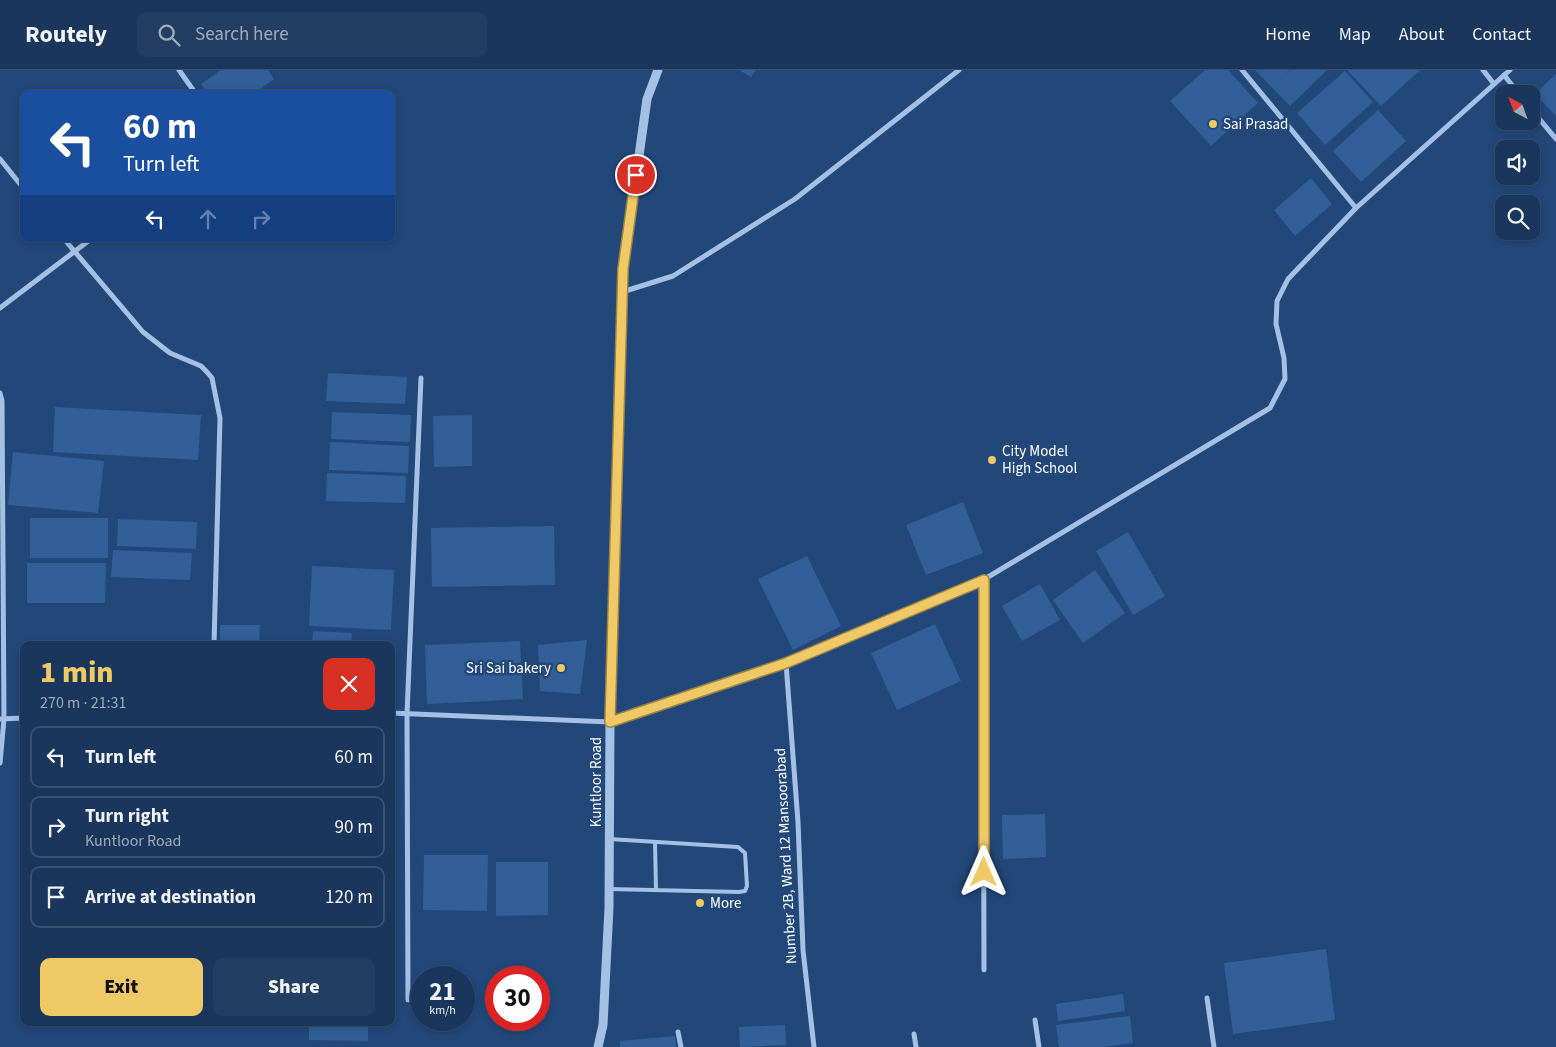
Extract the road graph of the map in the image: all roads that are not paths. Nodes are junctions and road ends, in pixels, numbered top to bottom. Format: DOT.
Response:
graph roads {
  1 [pos="178,70"];
  2 [pos="658,70"];
  3 [pos="959,70"];
  4 [pos="1242,70"];
  5 [pos="1483,70"];
  6 [pos="1510,70"];
  7 [pos="1504,75"];
  8 [pos="1494,84"];
  9 [pos="1512,85"];
  10 [pos="193,90"];
  11 [pos="1540,120"];
  12 [pos="1556,139"];
  13 [pos="0,159"];
  14 [pos="20,184"];
  15 [pos="1356,208"];
  16 [pos="66,242"];
  17 [pos="88,242"];
  18 [pos="74,252"];
  19 [pos="622,292"];
  20 [pos="0,308"];
  21 [pos="421,378"];
  22 [pos="0,394"];
  23 [pos="984,580"];
  24 [pos="214,641"];
  25 [pos="786,663"];
  26 [pos="395,713"];
  27 [pos="406,714"];
  28 [pos="20,718"];
  29 [pos="2,719"];
  30 [pos="610,722"];
  31 [pos="0,763"];
  32 [pos="609,839"];
  33 [pos="655,842"];
  34 [pos="609,889"];
  35 [pos="656,890"];
  36 [pos="984,970"];
  37 [pos="1207,998"];
  38 [pos="408,1000"];
  39 [pos="1035,1020"];
  40 [pos="678,1032"];
  41 [pos="914,1034"];
  42 [pos="598,1047"];
  43 [pos="681,1047"];
  44 [pos="814,1047"];
  45 [pos="916,1047"];
  46 [pos="1038,1047"];
  47 [pos="1214,1047"];
  1 -- 10 [label="street"];
  2 -- 19 [label="street, Kuntloor Road"];
  3 -- 19 [label="street"];
  4 -- 15 [label="street"];
  5 -- 8 [label="street"];
  6 -- 7 [label="street"];
  7 -- 8 [label="street"];
  7 -- 9 [label="street"];
  8 -- 15 [label="street"];
  11 -- 12 [label="street"];
  13 -- 14 [label="street"];
  15 -- 23 [label="street"];
  16 -- 18 [label="street"];
  17 -- 18 [label="street"];
  18 -- 20 [label="street"];
  18 -- 24 [label="street"];
  19 -- 30 [label="street, Kuntloor Road"];
  21 -- 27 [label="street"];
  22 -- 29 [label="street"];
  23 -- 25 [label="street"];
  23 -- 36 [label="street"];
  25 -- 30 [label="street"];
  25 -- 44 [label="street, Number 2B, Ward 12 Mansoorabad"];
  26 -- 27 [label="street"];
  27 -- 30 [label="street"];
  27 -- 38 [label="street"];
  28 -- 29 [label="street"];
  29 -- 31 [label="street"];
  30 -- 32 [label="street, Kuntloor Road"];
  32 -- 33 [label="lane"];
  32 -- 34 [label="street, Kuntloor Road"];
  33 -- 35 [label="lane"];
  33 -- 35 [label="lane"];
  34 -- 35 [label="lane"];
  34 -- 42 [label="street, Kuntloor Road"];
  37 -- 47 [label="street"];
  39 -- 46 [label="street"];
  40 -- 43 [label="street"];
  41 -- 45 [label="street"];
}
